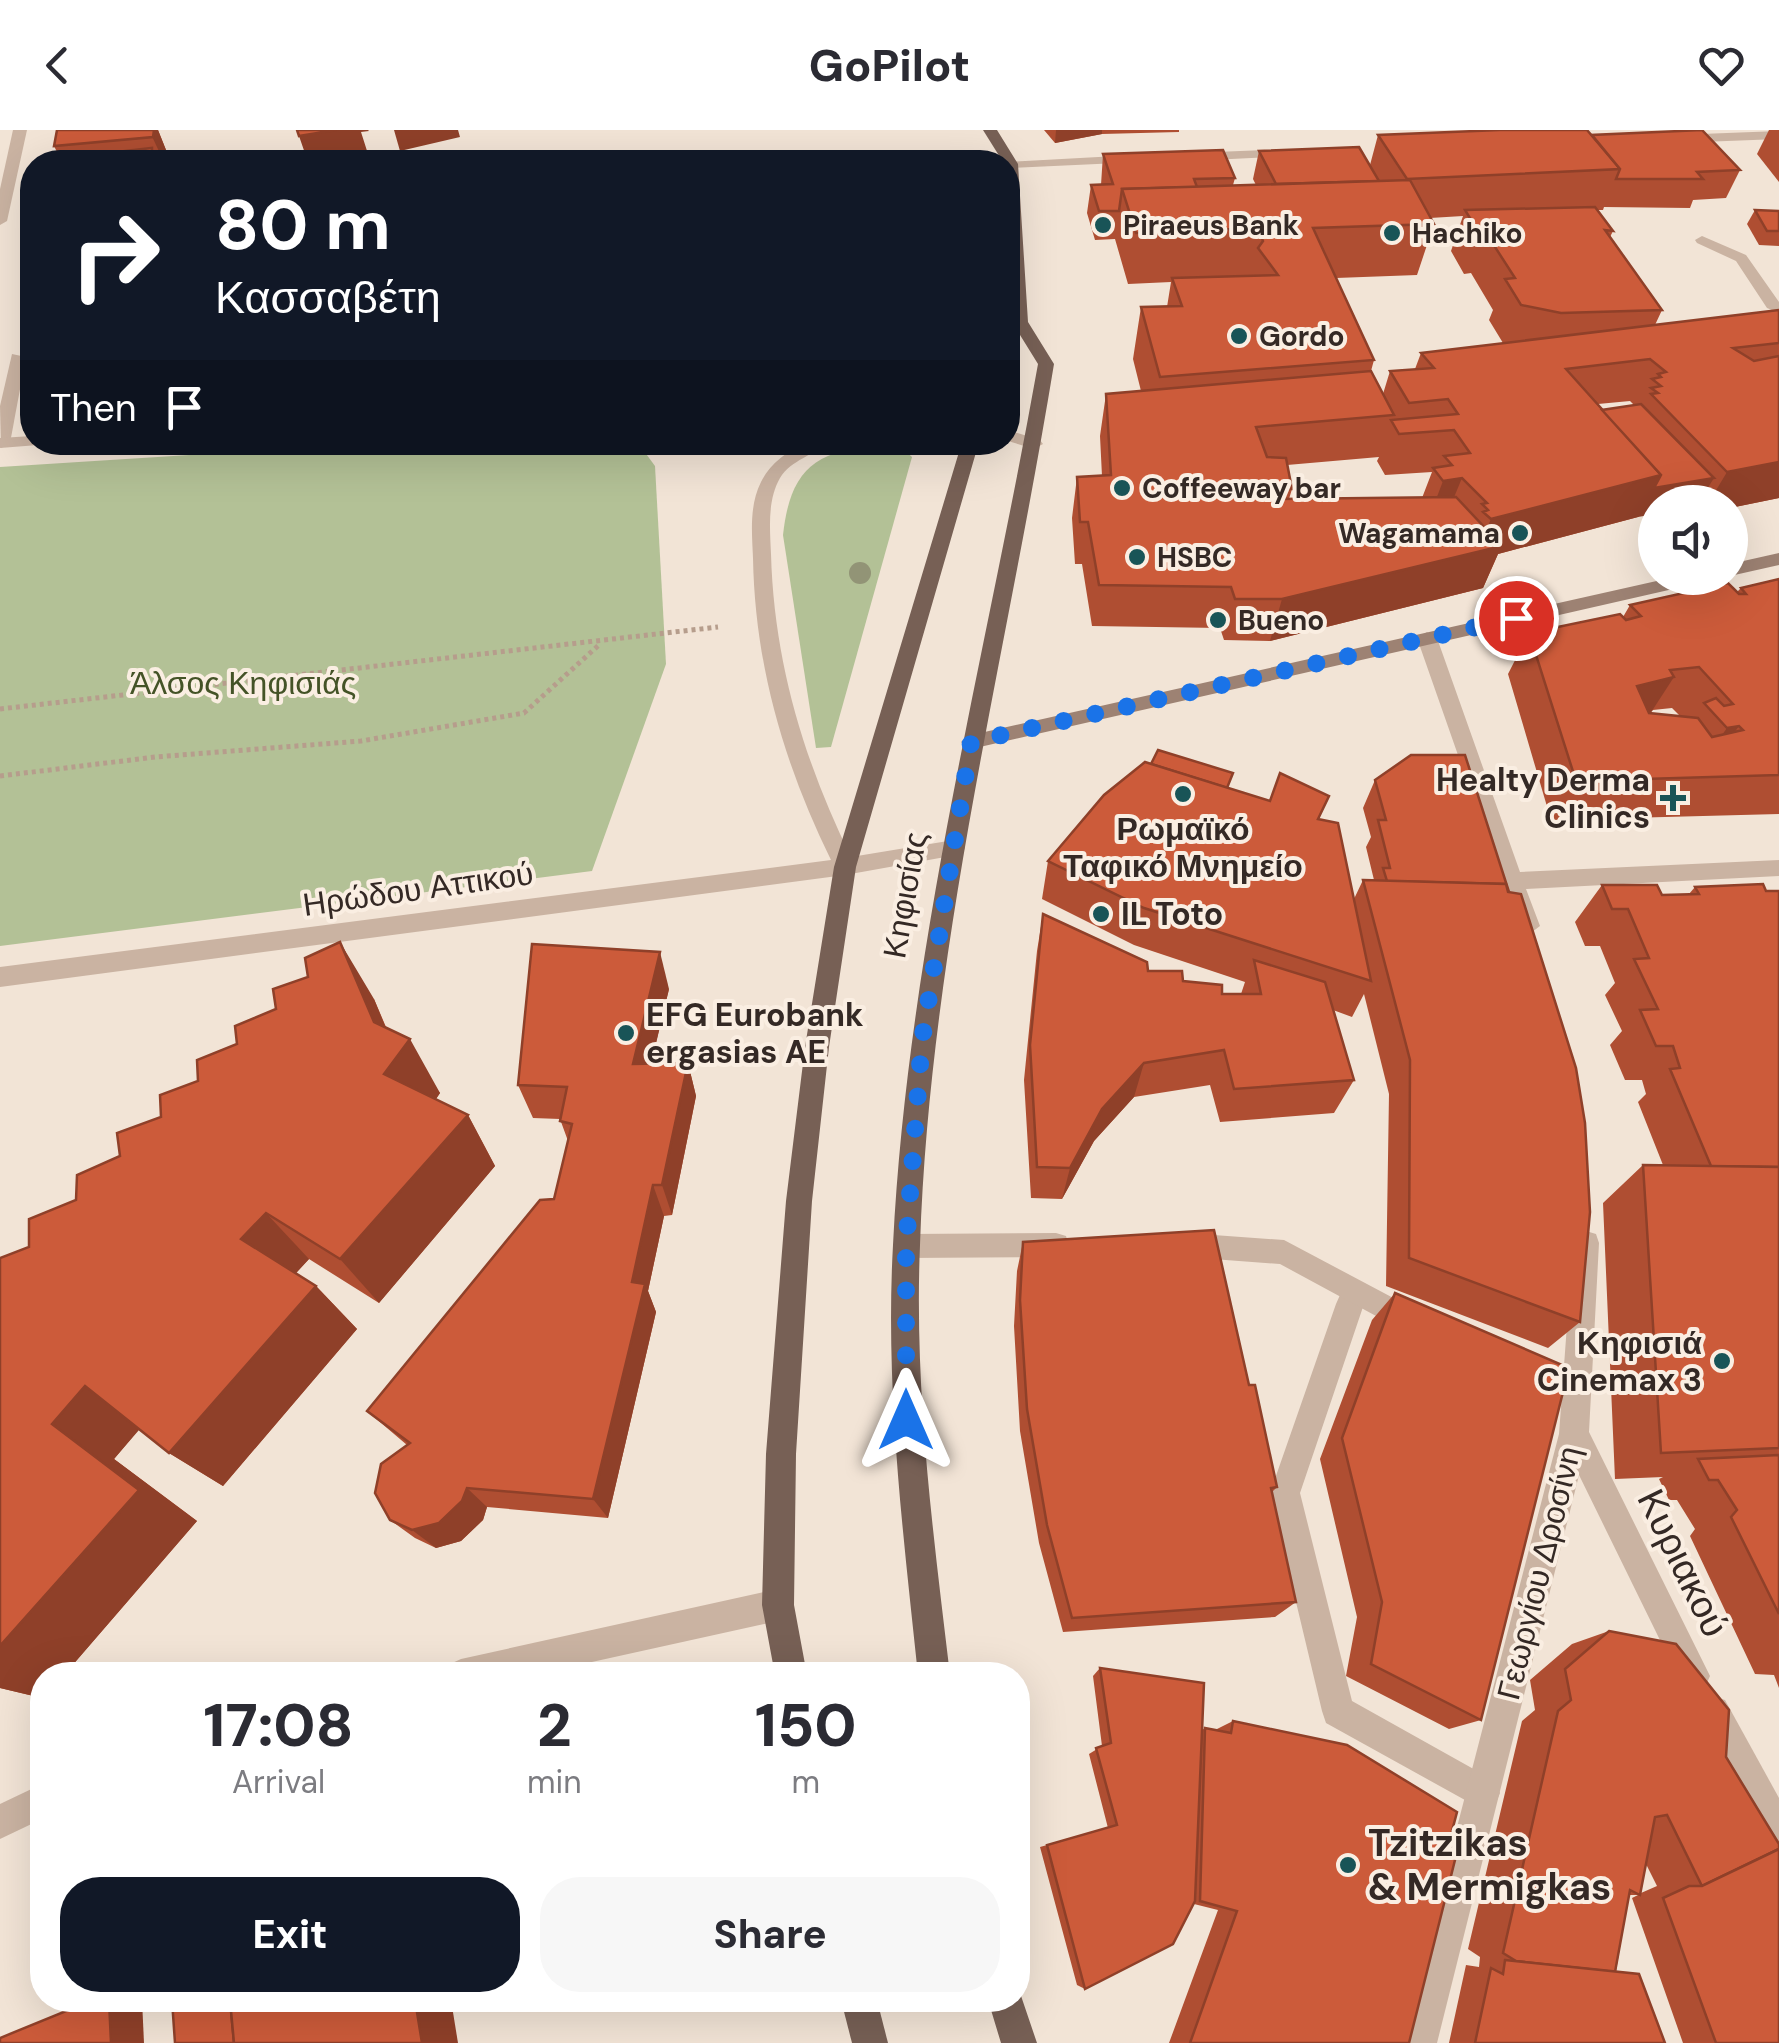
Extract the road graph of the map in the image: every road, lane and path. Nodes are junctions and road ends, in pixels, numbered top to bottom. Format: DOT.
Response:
graph roads {
  1 [pos="20,130"];
  2 [pos="1779,135"];
  3 [pos="1658,140"];
  4 [pos="1305,153"];
  5 [pos="1168,158"];
  6 [pos="1148,159"];
  7 [pos="1020,164"];
  8 [pos="0,221"];
  9 [pos="1702,240"];
  10 [pos="1779,308"];
  11 [pos="1020,322"];
  12 [pos="18,357"];
  13 [pos="1020,439"];
  14 [pos="0,443"];
  15 [pos="1034,444"];
  16 [pos="795,455"];
  17 [pos="967,455"];
  18 [pos="1779,558"];
  19 [pos="1748,566"];
  20 [pos="1638,591"];
  21 [pos="685,630"];
  22 [pos="1428,638"];
  23 [pos="601,643"];
  24 [pos="0,709"];
  25 [pos="971,742"];
  26 [pos="0,776"];
  27 [pos="954,848"];
  28 [pos="845,867"];
  29 [pos="1779,868"];
  30 [pos="1512,880"];
  31 [pos="1536,951"];
  32 [pos="0,977"];
  33 [pos="1587,1220"];
  34 [pos="1076,1245"];
  35 [pos="1152,1245"];
  36 [pos="906,1246"];
  37 [pos="1350,1304"];
  38 [pos="1389,1310"];
  39 [pos="1574,1434"];
  40 [pos="778,1604"];
  41 [pos="520,1662"];
  42 [pos="789,1662"];
  43 [pos="933,1662"];
  44 [pos="1483,1793"];
  45 [pos="30,1807"];
  46 [pos="0,1822"];
  47 [pos="1779,1832"];
  48 [pos="862,2012"];
  49 [pos="1009,2012"];
  50 [pos="870,2043"];
  51 [pos="1018,2043"];
  52 [pos="1418,2043"];
  1 -- 8 [label="street"];
  2 -- 3 [label="street"];
  4 -- 5 [label="street"];
  6 -- 7 [label="street"];
  9 -- 10 [label="street"];
  11 -- 15 [label="main road, Κηφισίας"];
  12 -- 14 [label="street"];
  13 -- 15 [label="street"];
  15 -- 25 [label="main road, Κηφισίας"];
  16 -- 28 [label="street"];
  17 -- 28 [label="main road, Κηφισίας"];
  18 -- 19 [label="street"];
  20 -- 22 [label="street"];
  21 -- 23 [label="path"];
  22 -- 25 [label="street"];
  22 -- 30 [label="street"];
  23 -- 24 [label="path"];
  23 -- 26 [label="path"];
  25 -- 27 [label="main road, Κηφισίας"];
  27 -- 28 [label="street, Ηρώδου Αττικού"];
  27 -- 36 [label="main road, Κηφισίας"];
  28 -- 32 [label="street, Ηρώδου Αττικού"];
  28 -- 40 [label="main road, Κηφισίας"];
  29 -- 30 [label="street"];
  30 -- 31 [label="street"];
  33 -- 39 [label="street, Γεωργίου Δροσίνη"];
  34 -- 36 [label="street"];
  35 -- 38 [label="street"];
  36 -- 43 [label="main road, Κηφισίας"];
  37 -- 44 [label="street"];
  39 -- 44 [label="street, Γεωργίου Δροσίνη"];
  39 -- 47 [label="street, Κυριακού"];
  40 -- 41 [label="street"];
  40 -- 42 [label="main road, Κηφισίας"];
  44 -- 52 [label="street, Γεωργίου Δροσίνη"];
  45 -- 46 [label="street"];
  48 -- 50 [label="main road"];
  49 -- 51 [label="main road"];
}
